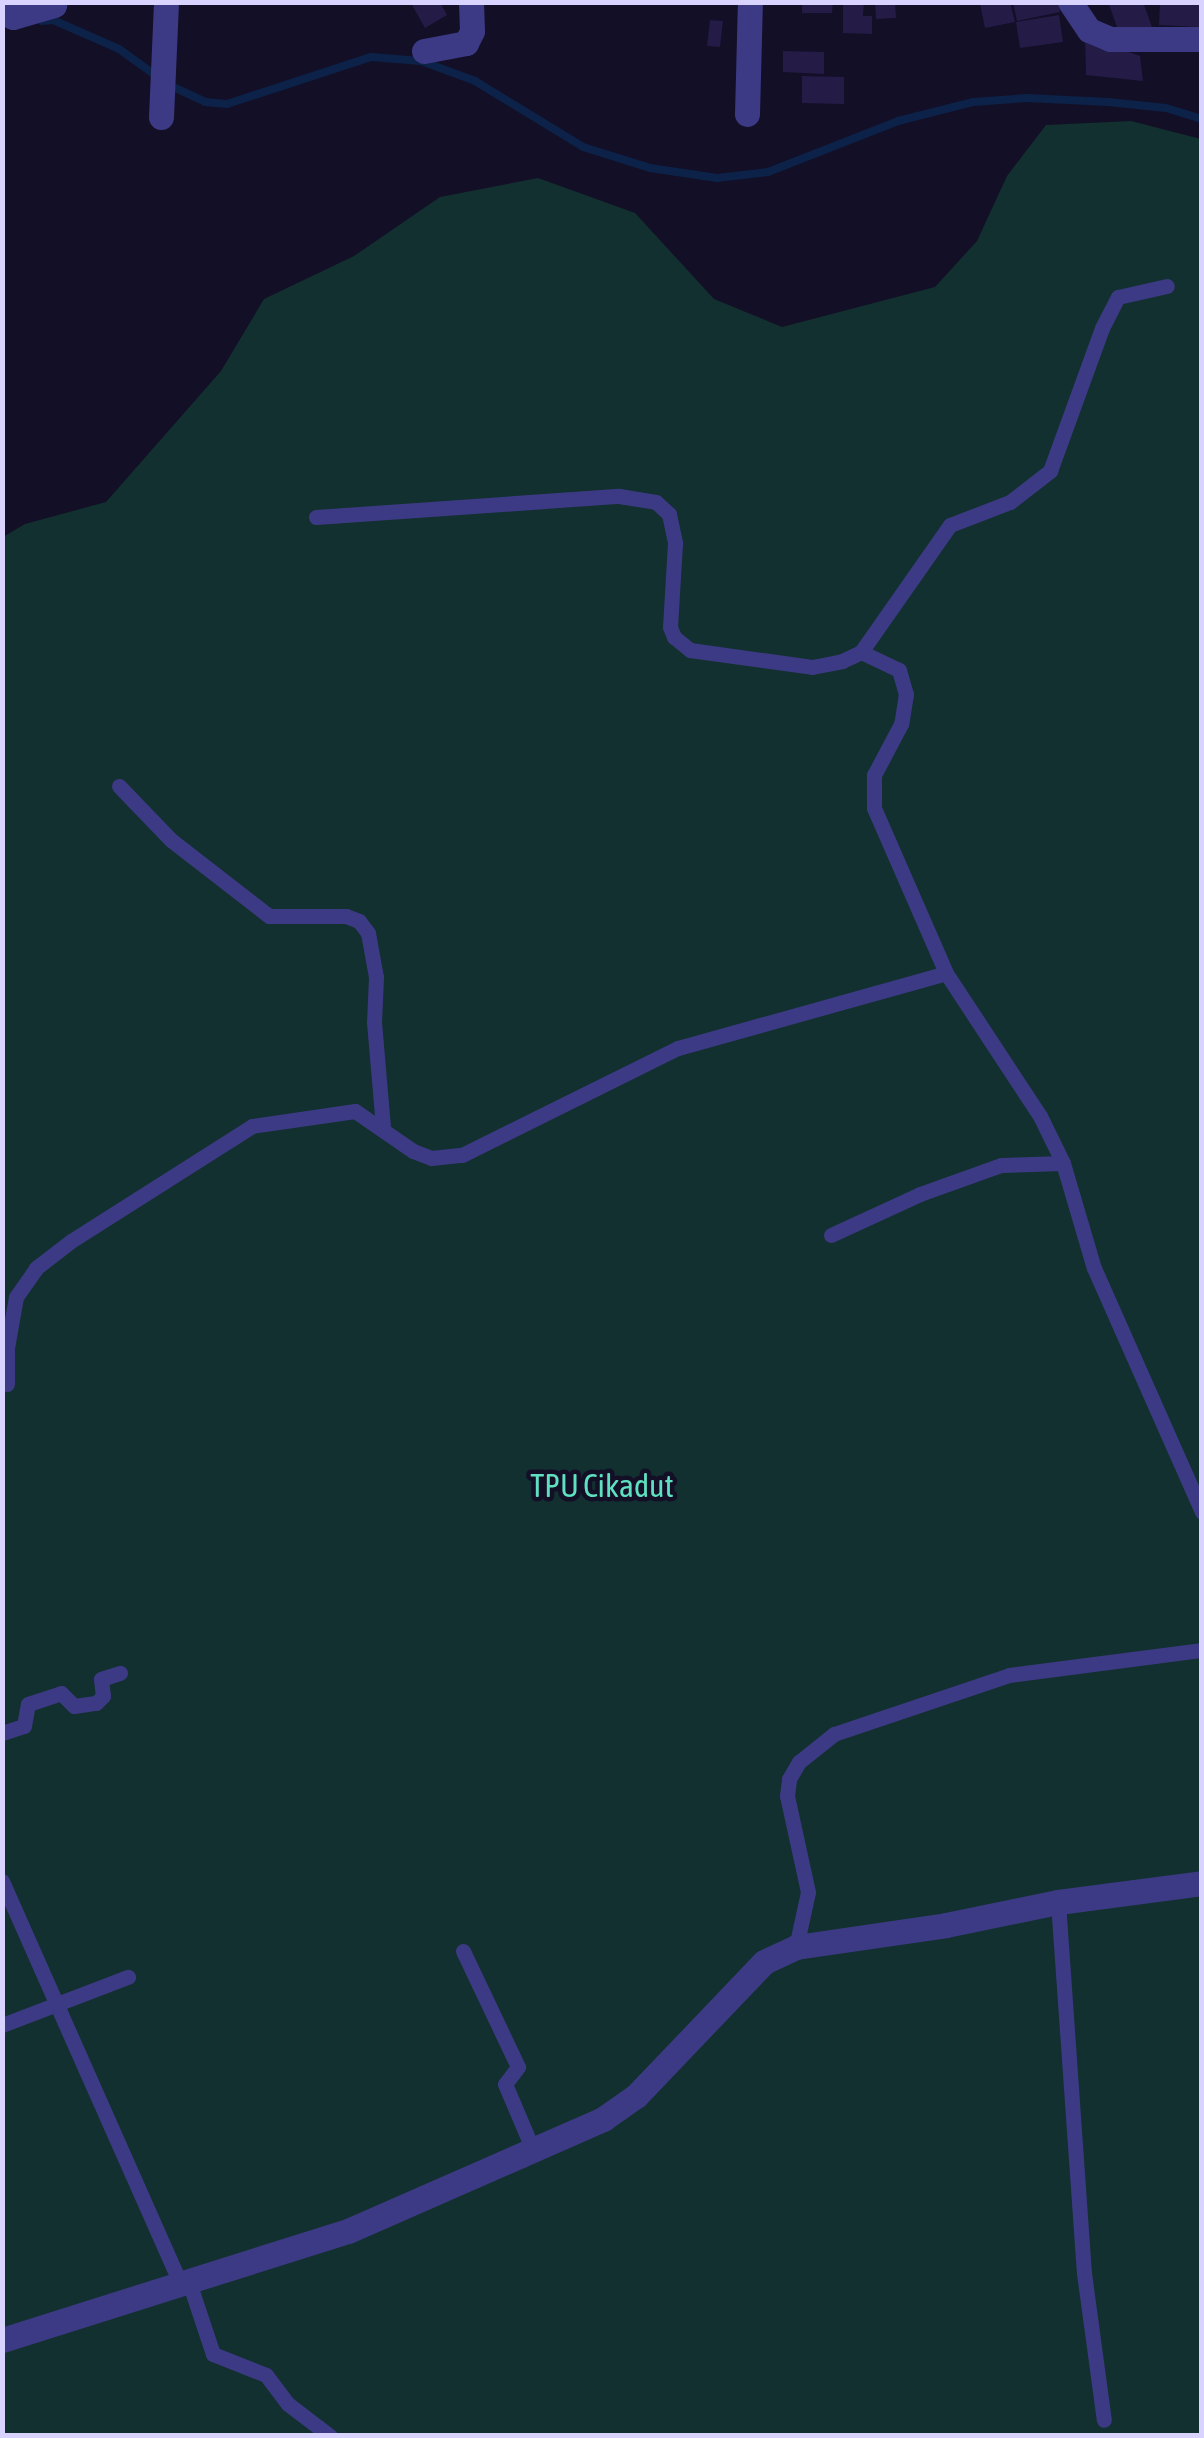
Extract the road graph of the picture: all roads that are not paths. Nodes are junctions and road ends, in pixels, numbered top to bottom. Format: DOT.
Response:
graph roads {
  1 [pos="166,2"];
  2 [pos="470,2"];
  3 [pos="750,2"];
  4 [pos="1070,2"];
  5 [pos="54,5"];
  6 [pos="2,12"];
  7 [pos="1202,39"];
  8 [pos="424,51"];
  9 [pos="748,114"];
  10 [pos="161,117"];
  11 [pos="1167,286"];
  12 [pos="316,517"];
  13 [pos="861,652"];
  14 [pos="119,786"];
  15 [pos="946,973"];
  16 [pos="382,1126"];
  17 [pos="1063,1162"];
  18 [pos="831,1236"];
  19 [pos="7,1384"];
  20 [pos="1202,1512"];
  21 [pos="1202,1650"];
  22 [pos="120,1673"];
  23 [pos="2,1734"];
  24 [pos="2,1881"];
  25 [pos="1202,1884"];
  26 [pos="1058,1902"];
  27 [pos="796,1947"];
  28 [pos="463,1951"];
  29 [pos="128,1977"];
  30 [pos="60,2005"];
  31 [pos="2,2025"];
  32 [pos="532,2150"];
  33 [pos="185,2283"];
  34 [pos="2,2340"];
  35 [pos="1104,2420"];
  36 [pos="330,2436"];
  1 -- 10 [label="street"];
  2 -- 8 [label="street"];
  3 -- 9 [label="street"];
  4 -- 7 [label="street"];
  5 -- 6 [label="street"];
  11 -- 13 [label="lane"];
  12 -- 13 [label="lane"];
  13 -- 15 [label="lane"];
  14 -- 16 [label="lane"];
  15 -- 16 [label="lane"];
  15 -- 17 [label="lane"];
  16 -- 19 [label="lane"];
  17 -- 18 [label="lane"];
  17 -- 20 [label="lane"];
  21 -- 27 [label="lane"];
  22 -- 23 [label="lane"];
  24 -- 30 [label="lane"];
  25 -- 26 [label="street"];
  26 -- 27 [label="street"];
  26 -- 35 [label="lane"];
  27 -- 32 [label="street"];
  28 -- 32 [label="lane"];
  29 -- 30 [label="lane"];
  30 -- 31 [label="lane"];
  30 -- 33 [label="lane"];
  32 -- 33 [label="street"];
  33 -- 34 [label="street"];
  33 -- 36 [label="lane"];
}
